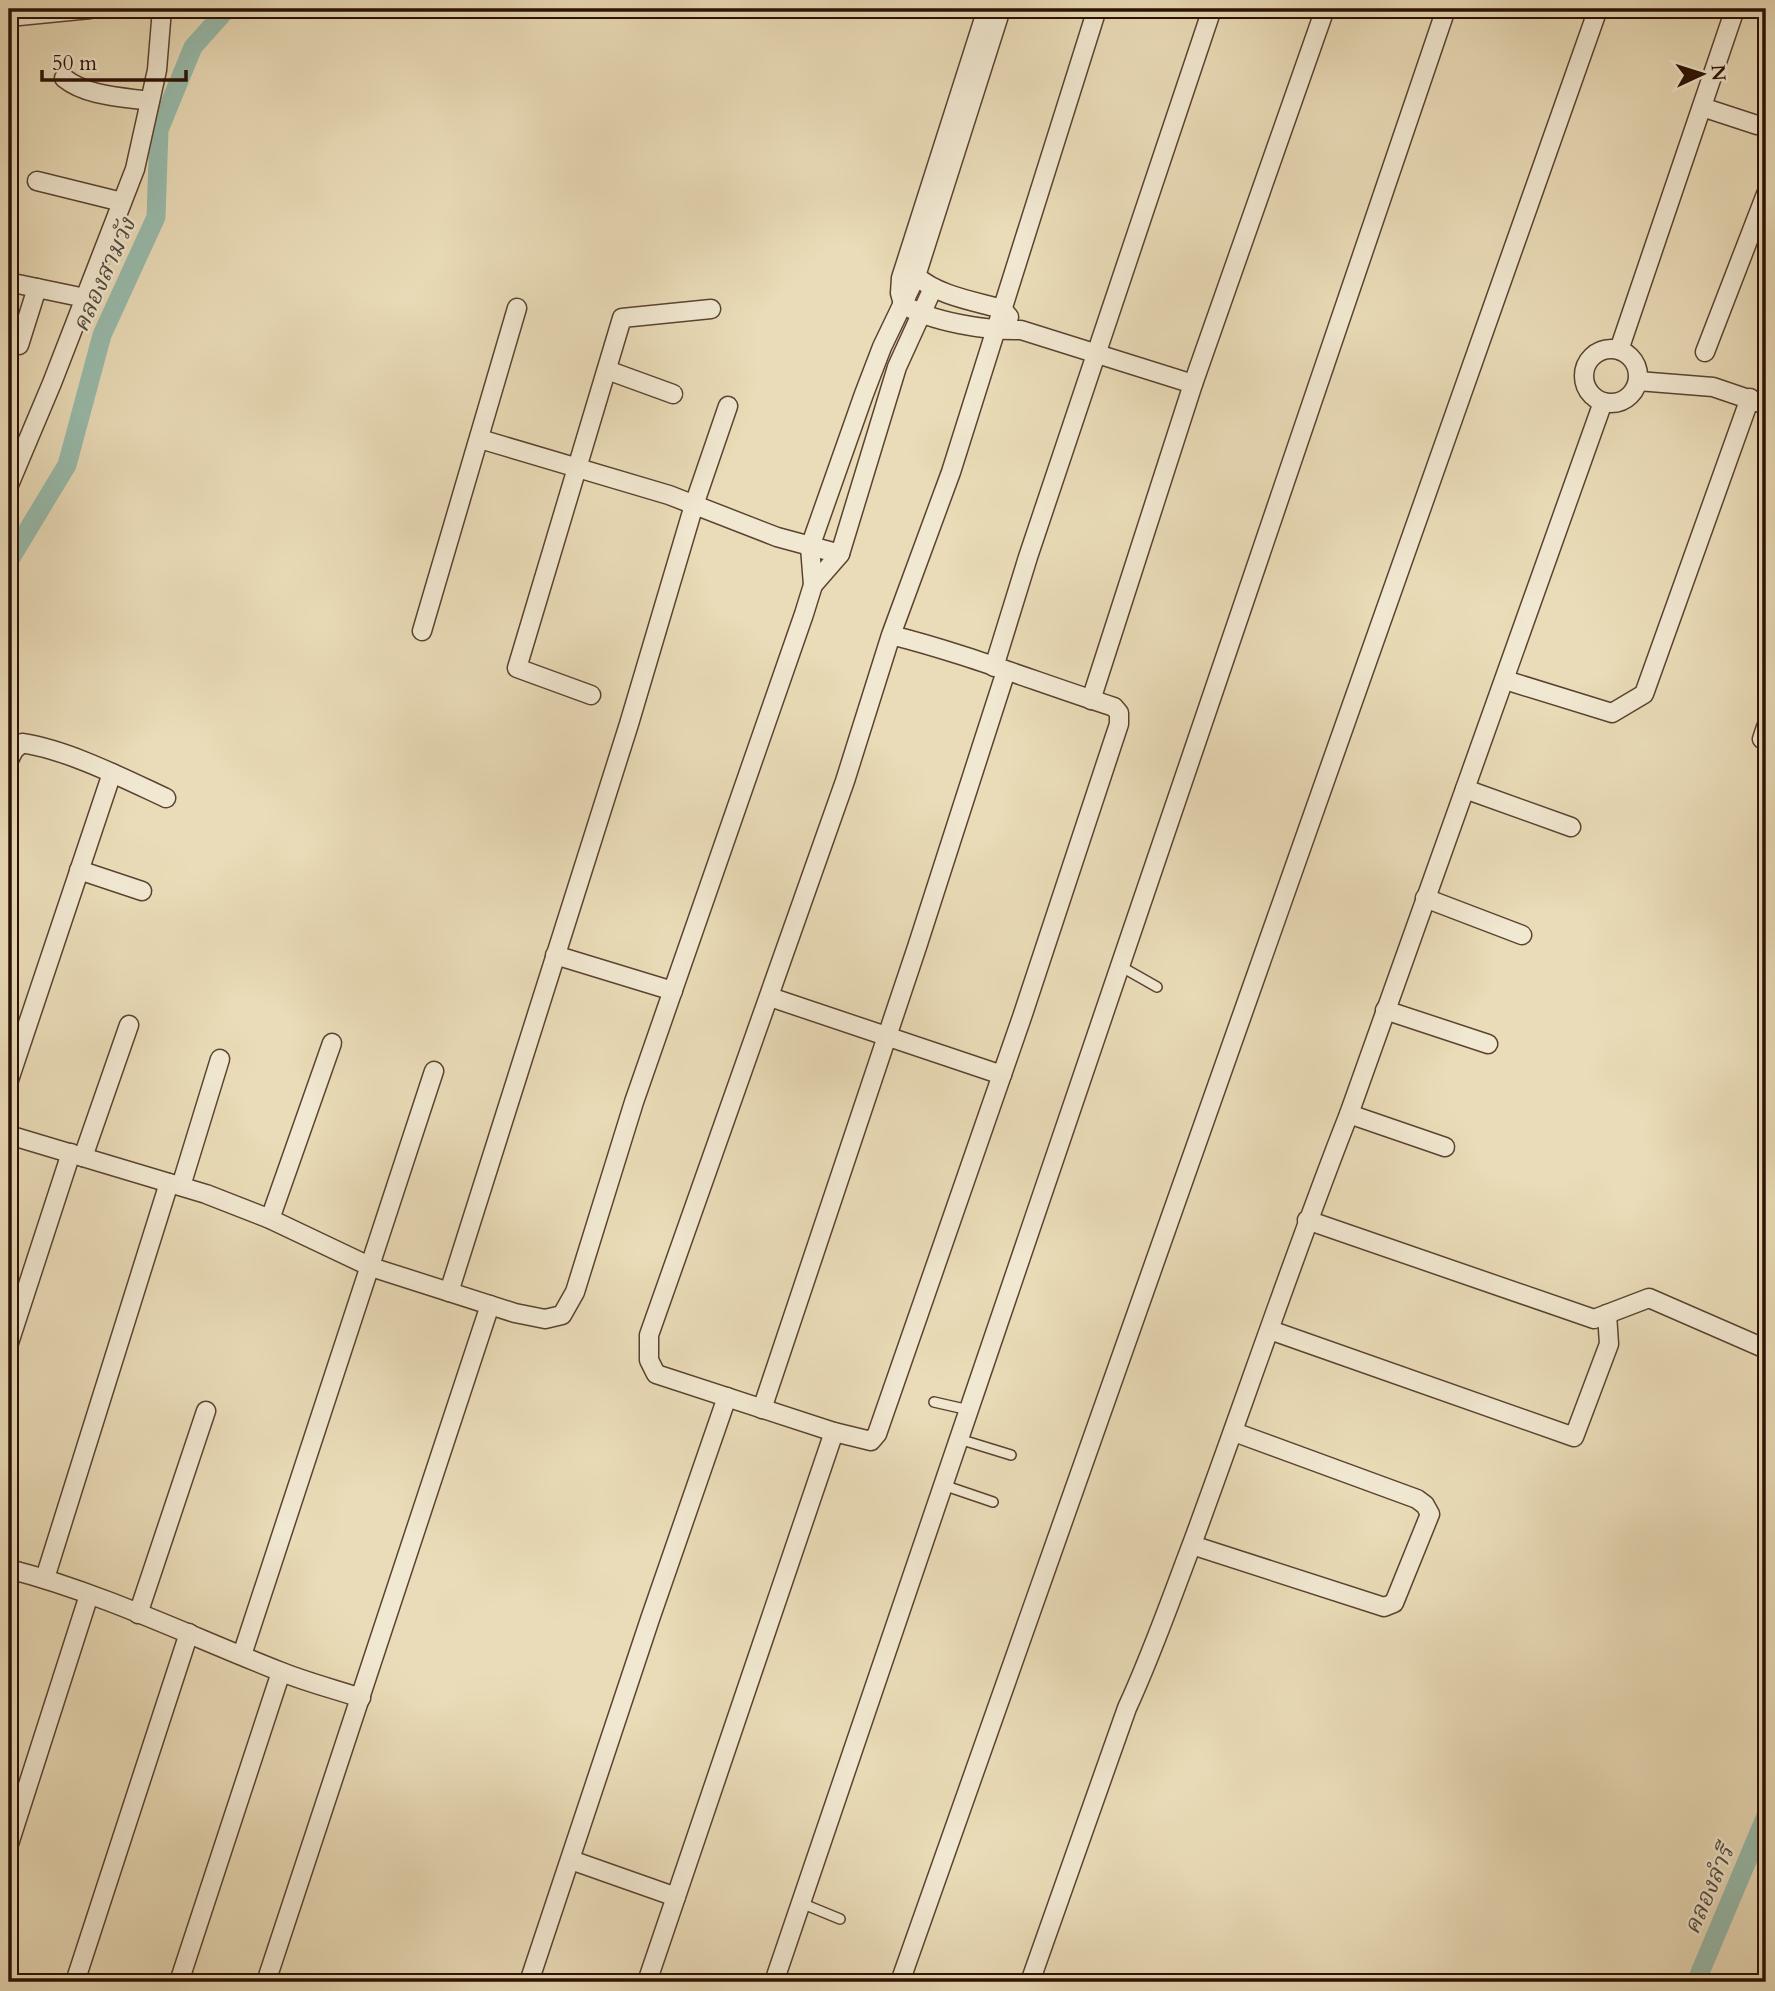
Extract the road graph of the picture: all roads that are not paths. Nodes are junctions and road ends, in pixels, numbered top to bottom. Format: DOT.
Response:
graph roads {
  1 [pos="90,9"];
  2 [pos="162,9"];
  3 [pos="987,9"];
  4 [pos="1001,9"];
  5 [pos="1097,9"];
  6 [pos="1212,9"];
  7 [pos="1325,9"];
  8 [pos="1446,9"];
  9 [pos="1598,9"];
  10 [pos="1735,9"];
  11 [pos="9,17"];
  12 [pos="64,78"];
  13 [pos="150,101"];
  14 [pos="1702,107"];
  15 [pos="1763,128"];
  16 [pos="37,181"];
  17 [pos="1766,194"];
  18 [pos="122,202"];
  19 [pos="916,276"];
  20 [pos="13,283"];
  21 [pos="37,288"];
  22 [pos="933,288"];
  23 [pos="85,298"];
  24 [pos="903,304"];
  25 [pos="517,308"];
  26 [pos="711,309"];
  27 [pos="1002,309"];
  28 [pos="920,313"];
  29 [pos="1021,330"];
  30 [pos="996,331"];
  31 [pos="19,345"];
  32 [pos="1619,350"];
  33 [pos="1705,352"];
  34 [pos="1096,353"];
  35 [pos="876,363"];
  36 [pos="897,367"];
  37 [pos="607,370"];
  38 [pos="1638,381"];
  39 [pos="1193,384"];
  40 [pos="673,394"];
  41 [pos="1758,401"];
  42 [pos="1602,402"];
  43 [pos="728,406"];
  44 [pos="480,439"];
  45 [pos="577,468"];
  46 [pos="9,485"];
  47 [pos="694,505"];
  48 [pos="810,547"];
  49 [pos="840,554"];
  50 [pos="813,585"];
  51 [pos="422,631"];
  52 [pos="891,635"];
  53 [pos="1000,669"];
  54 [pos="1505,680"];
  55 [pos="591,695"];
  56 [pos="1091,700"];
  57 [pos="9,760"];
  58 [pos="112,773"];
  59 [pos="1465,789"];
  60 [pos="166,798"];
  61 [pos="1571,827"];
  62 [pos="79,870"];
  63 [pos="142,891"];
  64 [pos="1425,898"];
  65 [pos="1522,935"];
  66 [pos="555,956"];
  67 [pos="1120,966"];
  68 [pos="1157,987"];
  69 [pos="673,991"];
  70 [pos="770,997"];
  71 [pos="1385,1010"];
  72 [pos="129,1025"];
  73 [pos="887,1035"];
  74 [pos="332,1043"];
  75 [pos="1488,1044"];
  76 [pos="220,1059"];
  77 [pos="434,1071"];
  78 [pos="1002,1075"];
  79 [pos="9,1080"];
  80 [pos="1349,1114"];
  81 [pos="9,1135"];
  82 [pos="1444,1147"];
  83 [pos="77,1155"];
  84 [pos="175,1184"];
  85 [pos="270,1219"];
  86 [pos="1307,1220"];
  87 [pos="371,1267"];
  88 [pos="449,1292"];
  89 [pos="491,1305"];
  90 [pos="1607,1314"];
  91 [pos="1270,1330"];
  92 [pos="9,1343"];
  93 [pos="1766,1349"];
  94 [pos="727,1397"];
  95 [pos="934,1402"];
  96 [pos="762,1409"];
  97 [pos="969,1410"];
  98 [pos="206,1411"];
  99 [pos="834,1432"];
  100 [pos="1234,1432"];
  101 [pos="958,1439"];
  102 [pos="1011,1455"];
  103 [pos="943,1485"];
  104 [pos="993,1502"];
  105 [pos="1192,1545"];
  106 [pos="9,1569"];
  107 [pos="45,1578"];
  108 [pos="89,1595"];
  109 [pos="138,1614"];
  110 [pos="189,1633"];
  111 [pos="242,1655"];
  112 [pos="281,1672"];
  113 [pos="361,1698"];
  114 [pos="9,1844"];
  115 [pos="571,1860"];
  116 [pos="676,1897"];
  117 [pos="801,1903"];
  118 [pos="840,1919"];
  119 [pos="75,1982"];
  120 [pos="179,1982"];
  121 [pos="266,1982"];
  122 [pos="529,1982"];
  123 [pos="647,1982"];
  124 [pos="774,1982"];
  125 [pos="900,1982"];
  126 [pos="1030,1982"];
  1 -- 11 [label="street"];
  2 -- 13 [label="street"];
  3 -- 24 [label="street"];
  4 -- 19 [label="street"];
  5 -- 27 [label="street"];
  6 -- 34 [label="street"];
  7 -- 39 [label="street"];
  8 -- 67 [label="street"];
  9 -- 125 [label="street"];
  10 -- 14 [label="street"];
  12 -- 13 [label="street"];
  13 -- 18 [label="street"];
  14 -- 15 [label="street"];
  14 -- 32 [label="street"];
  16 -- 18 [label="street"];
  17 -- 33 [label="street"];
  18 -- 23 [label="street"];
  19 -- 22 [label="street"];
  19 -- 24 [label="street"];
  20 -- 21 [label="street"];
  21 -- 23 [label="street"];
  21 -- 31 [label="street"];
  22 -- 27 [label="street"];
  22 -- 28 [label="street"];
  23 -- 46 [label="street"];
  24 -- 28 [label="street"];
  24 -- 35 [label="street"];
  25 -- 44 [label="street"];
  26 -- 37 [label="street"];
  27 -- 29 [label="street"];
  27 -- 30 [label="street"];
  28 -- 30 [label="street"];
  28 -- 36 [label="street"];
  29 -- 30 [label="street"];
  29 -- 34 [label="street"];
  30 -- 52 [label="street"];
  32 -- 38 [label="street"];
  32 -- 42 [label="street"];
  34 -- 39 [label="street"];
  34 -- 53 [label="street"];
  35 -- 36 [label="street"];
  35 -- 48 [label="street"];
  36 -- 49 [label="street"];
  37 -- 40 [label="street"];
  37 -- 45 [label="street"];
  38 -- 41 [label="street"];
  38 -- 42 [label="street"];
  39 -- 56 [label="street"];
  41 -- 54 [label="street"];
  42 -- 54 [label="street"];
  43 -- 47 [label="street"];
  44 -- 45 [label="street"];
  44 -- 51 [label="street"];
  45 -- 47 [label="street"];
  45 -- 55 [label="street"];
  47 -- 48 [label="street"];
  47 -- 66 [label="street"];
  48 -- 49 [label="street"];
  48 -- 50 [label="street"];
  49 -- 50 [label="street"];
  50 -- 69 [label="street"];
  52 -- 53 [label="street"];
  52 -- 70 [label="street"];
  53 -- 56 [label="street"];
  53 -- 73 [label="street"];
  54 -- 59 [label="street"];
  56 -- 78 [label="street"];
  57 -- 58 [label="street"];
  58 -- 60 [label="street"];
  58 -- 62 [label="street"];
  59 -- 61 [label="street"];
  59 -- 64 [label="street"];
  62 -- 63 [label="street"];
  62 -- 79 [label="street"];
  64 -- 65 [label="street"];
  64 -- 71 [label="street"];
  66 -- 69 [label="street"];
  66 -- 88 [label="street"];
  67 -- 68 [label="lane"];
  67 -- 97 [label="street"];
  69 -- 89 [label="street"];
  70 -- 73 [label="street"];
  70 -- 94 [label="street"];
  71 -- 75 [label="street"];
  71 -- 80 [label="street"];
  72 -- 83 [label="street"];
  73 -- 78 [label="street"];
  73 -- 96 [label="street"];
  74 -- 85 [label="street"];
  76 -- 84 [label="street"];
  77 -- 87 [label="street"];
  78 -- 99 [label="street"];
  80 -- 82 [label="street"];
  80 -- 86 [label="street"];
  81 -- 83 [label="street"];
  83 -- 84 [label="street"];
  83 -- 92 [label="street"];
  84 -- 85 [label="street"];
  84 -- 107 [label="street"];
  85 -- 87 [label="street"];
  86 -- 90 [label="street"];
  86 -- 91 [label="street"];
  87 -- 88 [label="street"];
  87 -- 111 [label="street"];
  88 -- 89 [label="street"];
  89 -- 113 [label="street"];
  90 -- 91 [label="street"];
  90 -- 93 [label="street"];
  91 -- 100 [label="street"];
  94 -- 96 [label="street"];
  94 -- 115 [label="street"];
  95 -- 97 [label="lane"];
  96 -- 99 [label="street"];
  97 -- 101 [label="street"];
  98 -- 109 [label="street"];
  99 -- 116 [label="street"];
  100 -- 105 [label="street"];
  100 -- 105 [label="street"];
  101 -- 102 [label="lane"];
  101 -- 103 [label="street"];
  103 -- 104 [label="lane"];
  103 -- 117 [label="street"];
  105 -- 126 [label="street"];
  106 -- 107 [label="street"];
  107 -- 108 [label="street"];
  108 -- 109 [label="street"];
  108 -- 114 [label="street"];
  109 -- 110 [label="street"];
  110 -- 111 [label="street"];
  110 -- 119 [label="street"];
  111 -- 112 [label="street"];
  112 -- 113 [label="street"];
  112 -- 120 [label="street"];
  113 -- 121 [label="street"];
  115 -- 116 [label="street"];
  115 -- 122 [label="street"];
  116 -- 123 [label="street"];
  117 -- 118 [label="lane"];
  117 -- 124 [label="street"];
}
